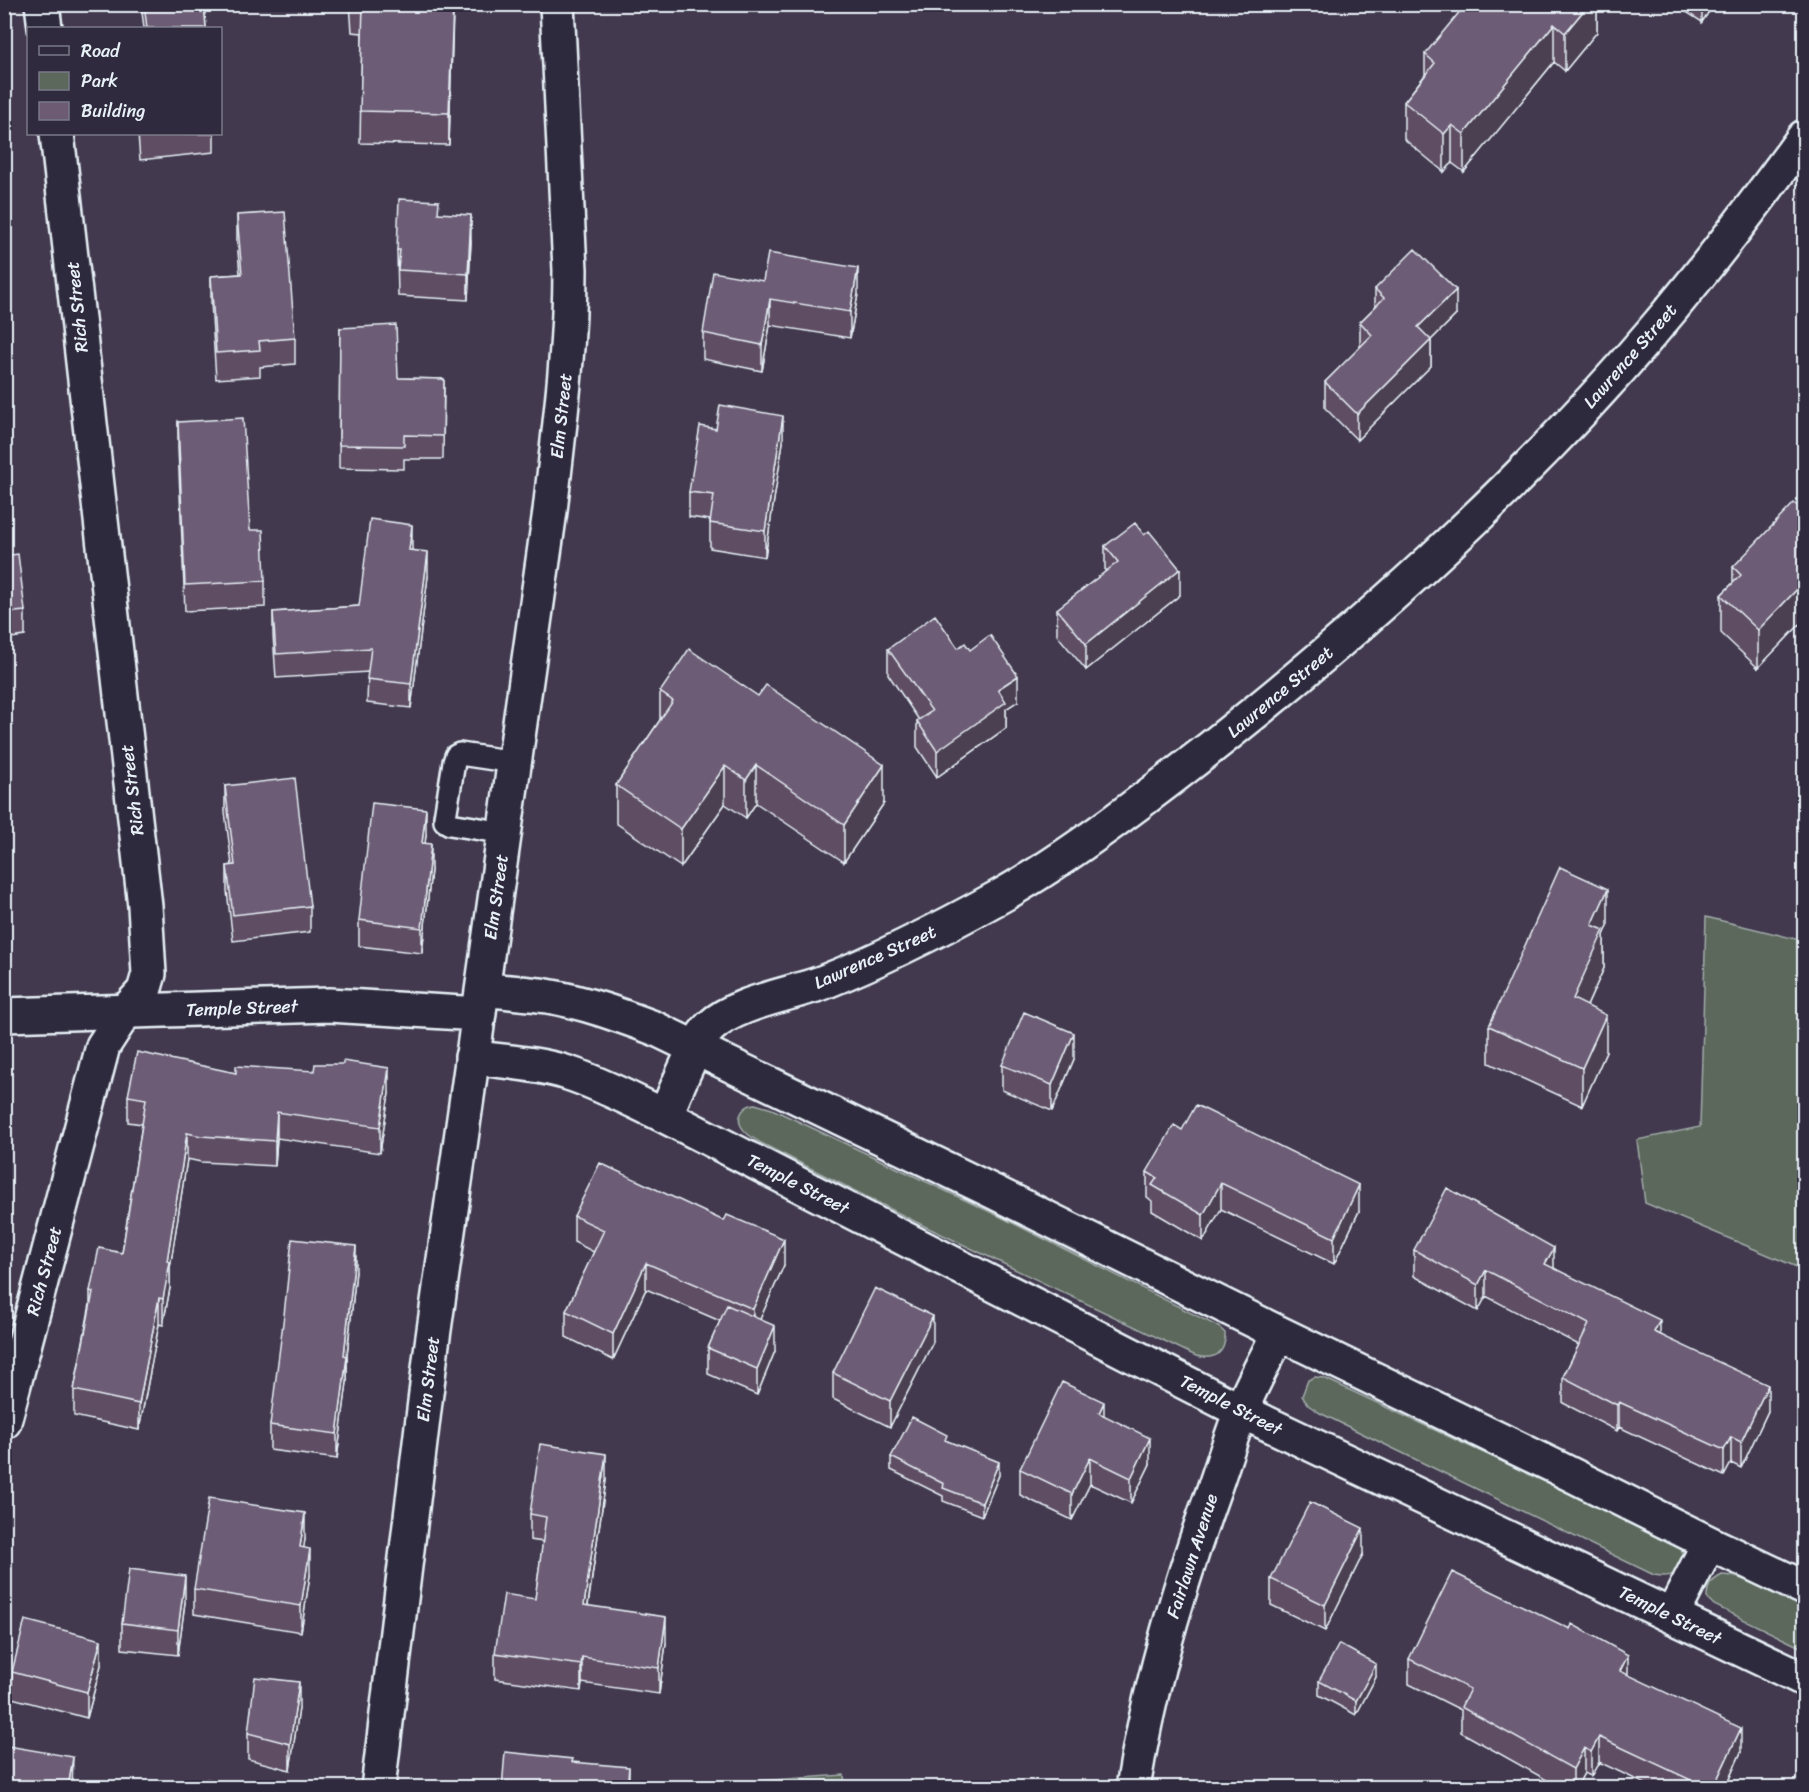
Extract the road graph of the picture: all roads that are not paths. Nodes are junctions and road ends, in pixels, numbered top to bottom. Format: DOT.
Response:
graph roads {
  1 [pos="42,4"];
  2 [pos="557,4"];
  3 [pos="45,27"];
  4 [pos="57,135"];
  5 [pos="1804,137"];
  6 [pos="514,762"];
  7 [pos="505,833"];
  8 [pos="481,1002"];
  9 [pos="125,1012"];
  10 [pos="4,1015"];
  11 [pos="695,1048"];
  12 [pos="472,1058"];
  13 [pos="665,1116"];
  14 [pos="1279,1333"];
  15 [pos="1241,1411"];
  16 [pos="4,1422"];
  17 [pos="1709,1543"];
  18 [pos="1804,1588"];
  19 [pos="1672,1616"];
  20 [pos="1804,1679"];
  21 [pos="378,1788"];
  22 [pos="1133,1788"];
  1 -- 3 [label="street"];
  2 -- 6 [label="street, Elm Street"];
  4 -- 9 [label="street, Rich Street"];
  5 -- 11 [label="street, Lawrence Street"];
  6 -- 7 [label="street, Elm Street"];
  6 -- 7 [label="lane"];
  7 -- 8 [label="street, Elm Street"];
  8 -- 9 [label="street, Temple Street"];
  8 -- 11 [label="street, Temple Street"];
  8 -- 12 [label="street, Elm Street"];
  9 -- 10 [label="street, Temple Street"];
  9 -- 16 [label="street, Rich Street"];
  11 -- 13 [label="street, Lawrence Street"];
  11 -- 14 [label="street"];
  12 -- 13 [label="street, Temple Street"];
  12 -- 21 [label="street, Elm Street"];
  13 -- 15 [label="street, Temple Street"];
  14 -- 15 [label="street, Fairlawn Avenue"];
  14 -- 17 [label="street"];
  15 -- 19 [label="street, Temple Street"];
  15 -- 22 [label="street, Fairlawn Avenue"];
  17 -- 18 [label="street"];
  17 -- 19 [label="street"];
  19 -- 20 [label="street, Temple Street"];
}
